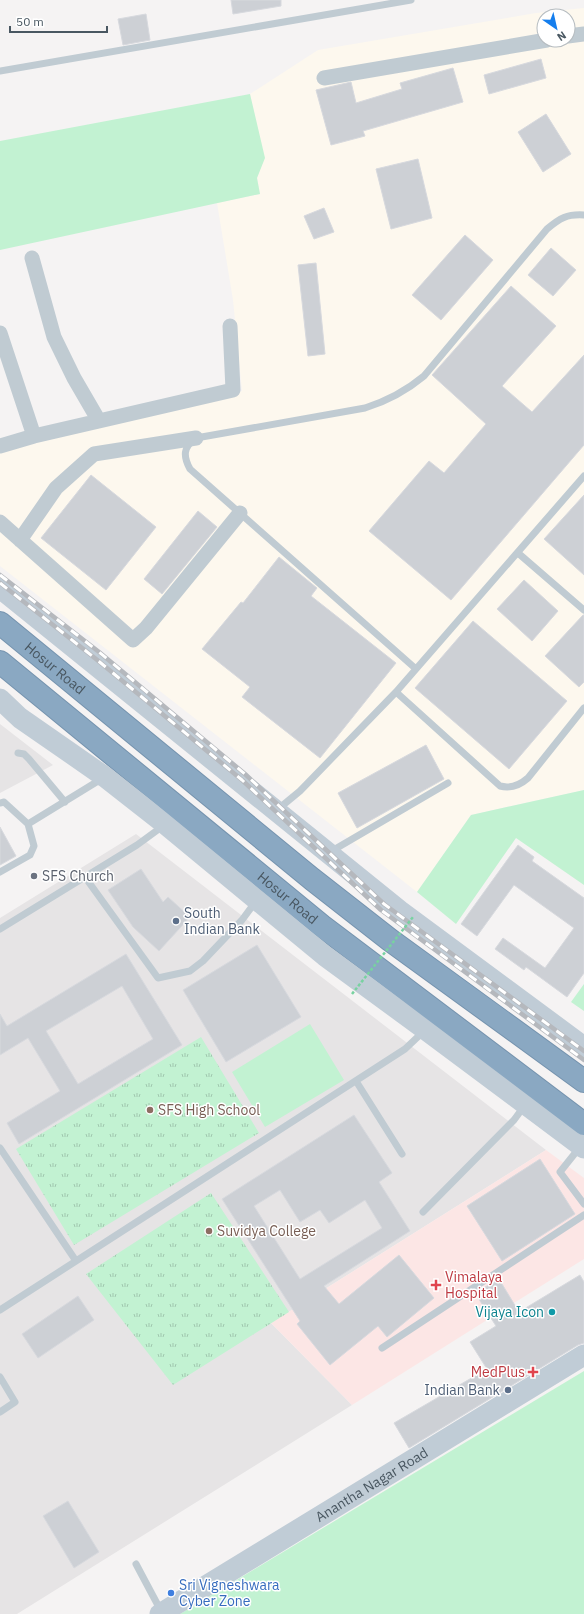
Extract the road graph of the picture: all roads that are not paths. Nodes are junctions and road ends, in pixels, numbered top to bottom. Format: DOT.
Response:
graph roads {
  1 [pos="411,0"];
  2 [pos="536,42"];
  3 [pos="0,71"];
  4 [pos="324,78"];
  5 [pos="584,215"];
  6 [pos="32,258"];
  7 [pos="230,326"];
  8 [pos="0,333"];
  9 [pos="99,421"];
  10 [pos="34,436"];
  11 [pos="196,438"];
  12 [pos="0,446"];
  13 [pos="584,476"];
  14 [pos="240,513"];
  15 [pos="0,522"];
  16 [pos="20,540"];
  17 [pos="518,552"];
  18 [pos="0,588"];
  19 [pos="584,610"];
  20 [pos="0,623"];
  21 [pos="0,662"];
  22 [pos="416,669"];
  23 [pos="396,692"];
  24 [pos="0,699"];
  25 [pos="584,708"];
  26 [pos="18,753"];
  27 [pos="105,777"];
  28 [pos="448,783"];
  29 [pos="65,802"];
  30 [pos="0,803"];
  31 [pos="275,811"];
  32 [pos="28,824"];
  33 [pos="165,824"];
  34 [pos="328,854"];
  35 [pos="0,872"];
  36 [pos="85,877"];
  37 [pos="257,899"];
  38 [pos="0,929"];
  39 [pos="426,1030"];
  40 [pos="584,1047"];
  41 [pos="356,1081"];
  42 [pos="584,1082"];
  43 [pos="525,1104"];
  44 [pos="584,1124"];
  45 [pos="582,1146"];
  46 [pos="0,1148"];
  47 [pos="402,1154"];
  48 [pos="584,1204"];
  49 [pos="423,1212"];
  50 [pos="584,1215"];
  51 [pos="76,1261"];
  52 [pos="0,1310"];
  53 [pos="382,1348"];
  54 [pos="584,1355"];
  55 [pos="0,1377"];
  56 [pos="0,1412"];
  57 [pos="136,1564"];
  58 [pos="161,1613"];
  1 -- 3 [label="lane"];
  2 -- 4 [label="street"];
  5 -- 11 [label="lane"];
  6 -- 9 [label="street"];
  7 -- 9 [label="street"];
  8 -- 10 [label="street"];
  9 -- 10 [label="street"];
  10 -- 12 [label="street"];
  11 -- 14 [label="lane"];
  11 -- 16 [label="street"];
  13 -- 17 [label="lane"];
  14 -- 16 [label="street"];
  14 -- 22 [label="lane"];
  15 -- 16 [label="street"];
  17 -- 19 [label="lane"];
  17 -- 22 [label="lane"];
  18 -- 31 [label="street"];
  20 -- 42 [label="highway, Hosur Road"];
  21 -- 44 [label="highway, Hosur Road"];
  22 -- 23 [label="lane"];
  23 -- 25 [label="lane"];
  23 -- 31 [label="lane"];
  24 -- 27 [label="street"];
  26 -- 29 [label="lane"];
  27 -- 29 [label="lane"];
  27 -- 33 [label="street"];
  28 -- 34 [label="lane"];
  29 -- 32 [label="lane"];
  30 -- 32 [label="lane"];
  31 -- 34 [label="street"];
  32 -- 35 [label="lane"];
  33 -- 36 [label="lane"];
  33 -- 37 [label="street"];
  34 -- 40 [label="street"];
  36 -- 37 [label="lane"];
  36 -- 38 [label="lane"];
  37 -- 39 [label="street"];
  39 -- 41 [label="lane"];
  39 -- 43 [label="street"];
  41 -- 47 [label="lane"];
  41 -- 51 [label="lane"];
  43 -- 45 [label="street"];
  43 -- 49 [label="lane"];
  45 -- 48 [label="lane"];
  46 -- 51 [label="lane"];
  50 -- 53 [label="lane"];
  51 -- 52 [label="lane"];
  54 -- 58 [label="street, Anantha Nagar Road"];
  55 -- 56 [label="lane"];
  57 -- 58 [label="lane"];
}
